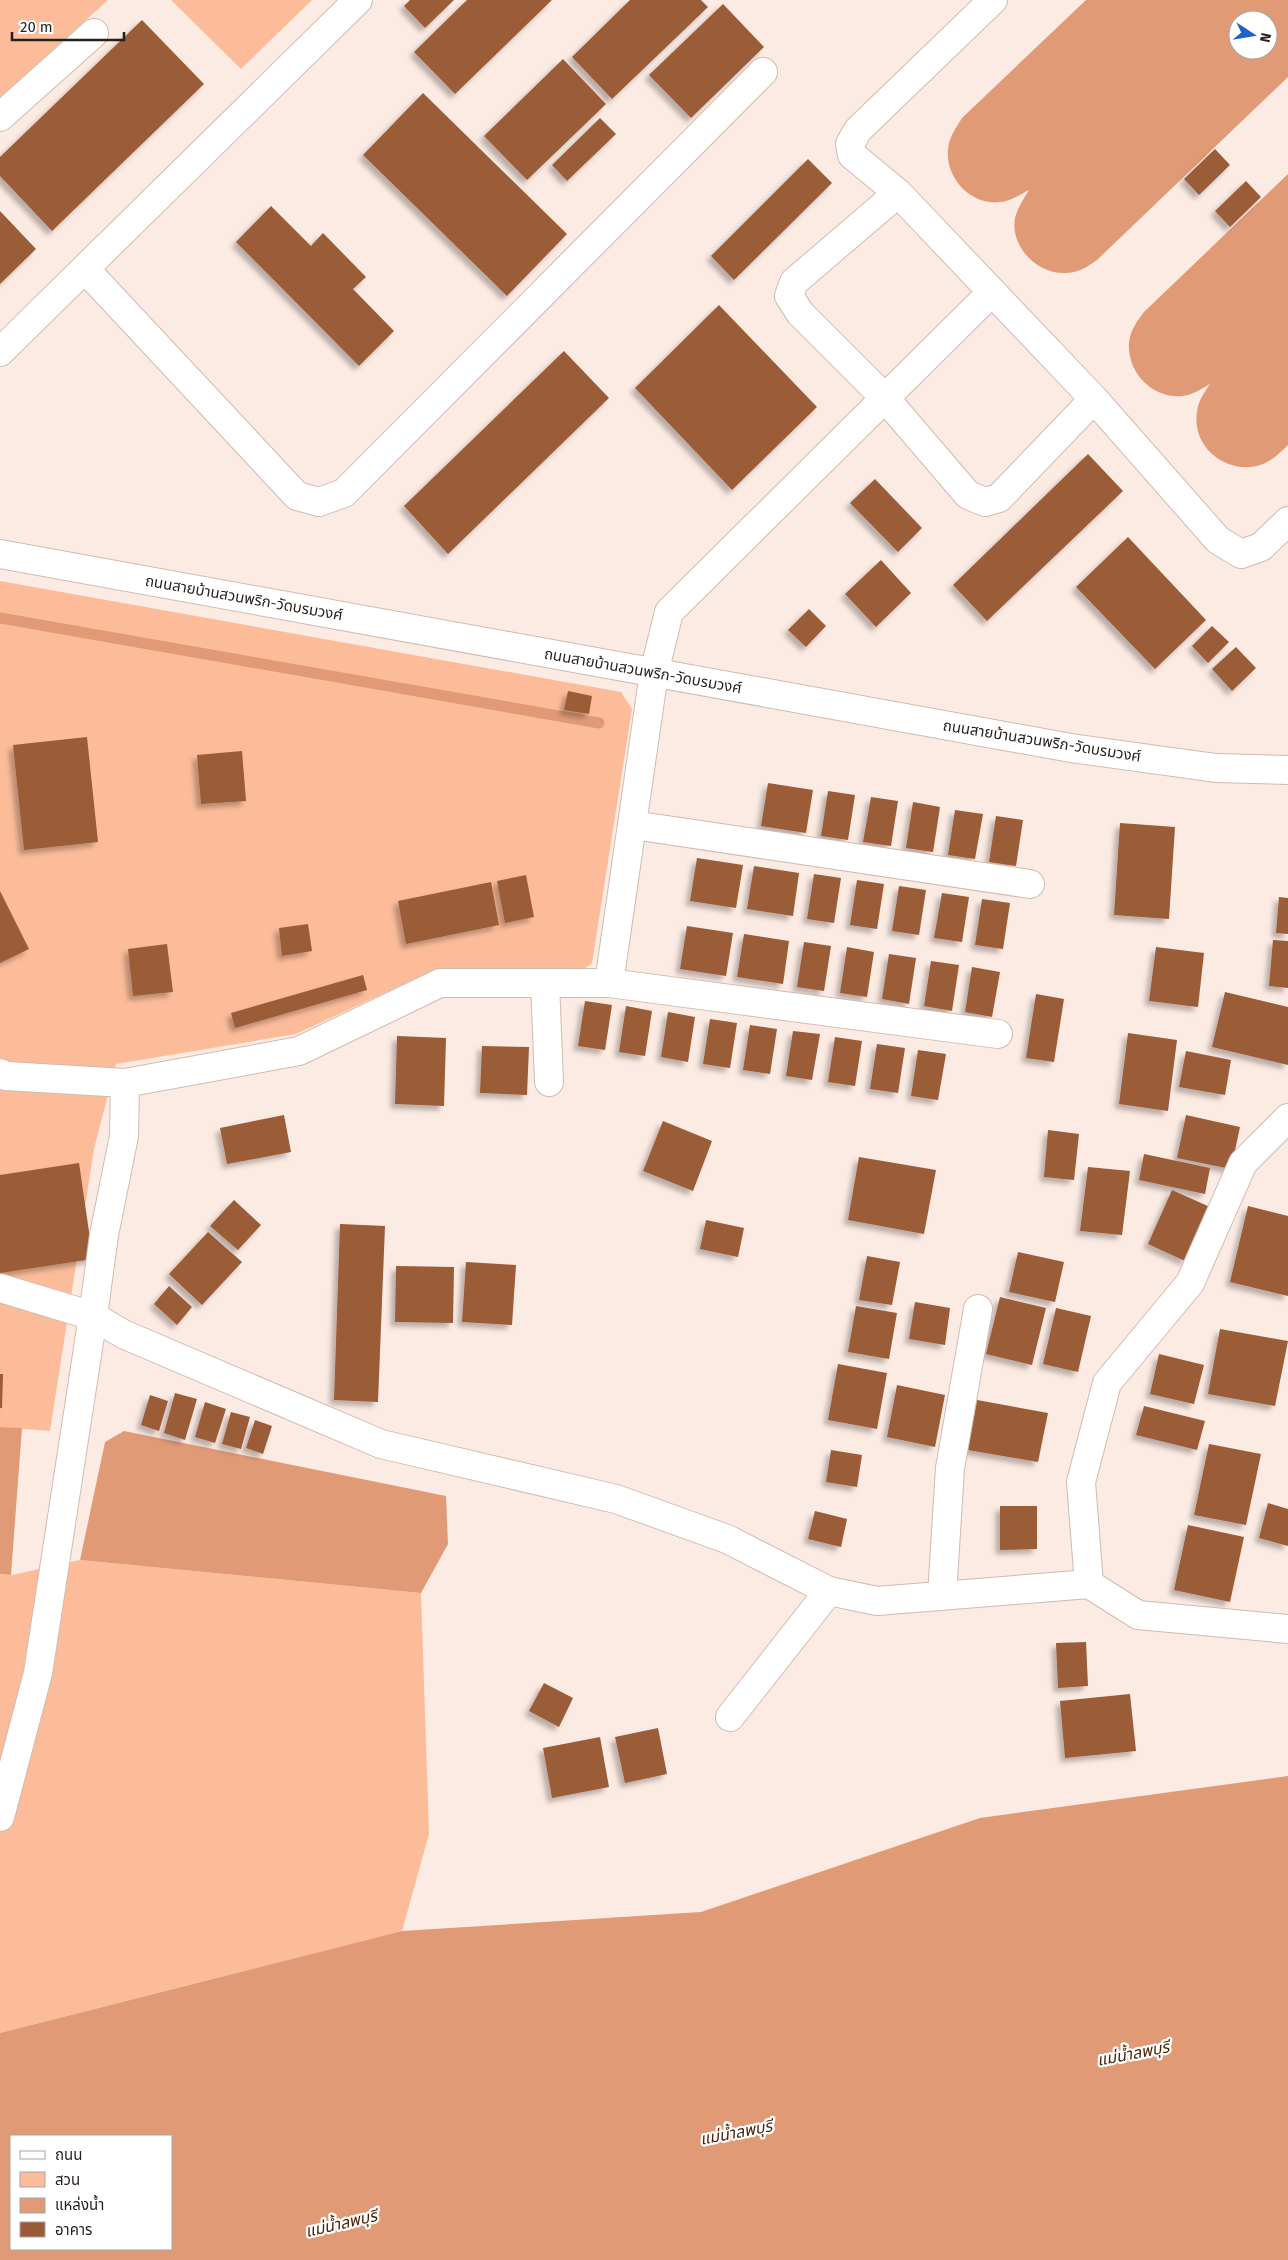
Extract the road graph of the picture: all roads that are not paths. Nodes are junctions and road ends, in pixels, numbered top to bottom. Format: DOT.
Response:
graph roads {
  1 [pos="358,0"];
  2 [pos="993,0"];
  3 [pos="94,33"];
  4 [pos="763,72"];
  5 [pos="0,117"];
  6 [pos="898,193"];
  7 [pos="85,269"];
  8 [pos="992,292"];
  9 [pos="0,352"];
  10 [pos="885,398"];
  11 [pos="1094,399"];
  12 [pos="1288,521"];
  13 [pos="0,554"];
  14 [pos="654,673"];
  15 [pos="1288,770"];
  16 [pos="632,824"];
  17 [pos="1030,884"];
  18 [pos="545,983"];
  19 [pos="609,983"];
  20 [pos="998,1034"];
  21 [pos="0,1073"];
  22 [pos="549,1082"];
  23 [pos="125,1083"];
  24 [pos="1288,1118"];
  25 [pos="0,1288"];
  26 [pos="978,1309"];
  27 [pos="93,1316"];
  28 [pos="1089,1584"];
  29 [pos="829,1591"];
  30 [pos="942,1596"];
  31 [pos="1288,1630"];
  32 [pos="730,1717"];
  33 [pos="0,1817"];
  1 -- 7 [label="street"];
  2 -- 6 [label="street"];
  3 -- 5 [label="street"];
  4 -- 7 [label="street"];
  6 -- 8 [label="street"];
  6 -- 10 [label="street"];
  7 -- 9 [label="street"];
  8 -- 10 [label="street"];
  8 -- 11 [label="street"];
  10 -- 11 [label="street"];
  10 -- 14 [label="street"];
  11 -- 12 [label="street"];
  13 -- 14 [label="street, ถนนสายบ้านสวนพริก-วัดบรมวงศ์"];
  14 -- 15 [label="street, ถนนสายบ้านสวนพริก-วัดบรมวงศ์"];
  14 -- 16 [label="street"];
  16 -- 17 [label="street"];
  16 -- 19 [label="street"];
  18 -- 19 [label="street"];
  18 -- 22 [label="street"];
  18 -- 23 [label="street"];
  19 -- 20 [label="street"];
  21 -- 23 [label="street"];
  23 -- 27 [label="street"];
  24 -- 28 [label="street"];
  25 -- 27 [label="street"];
  26 -- 30 [label="street"];
  27 -- 29 [label="street"];
  27 -- 33 [label="street"];
  28 -- 30 [label="street"];
  28 -- 31 [label="street"];
  29 -- 30 [label="street"];
  29 -- 32 [label="street"];
}
